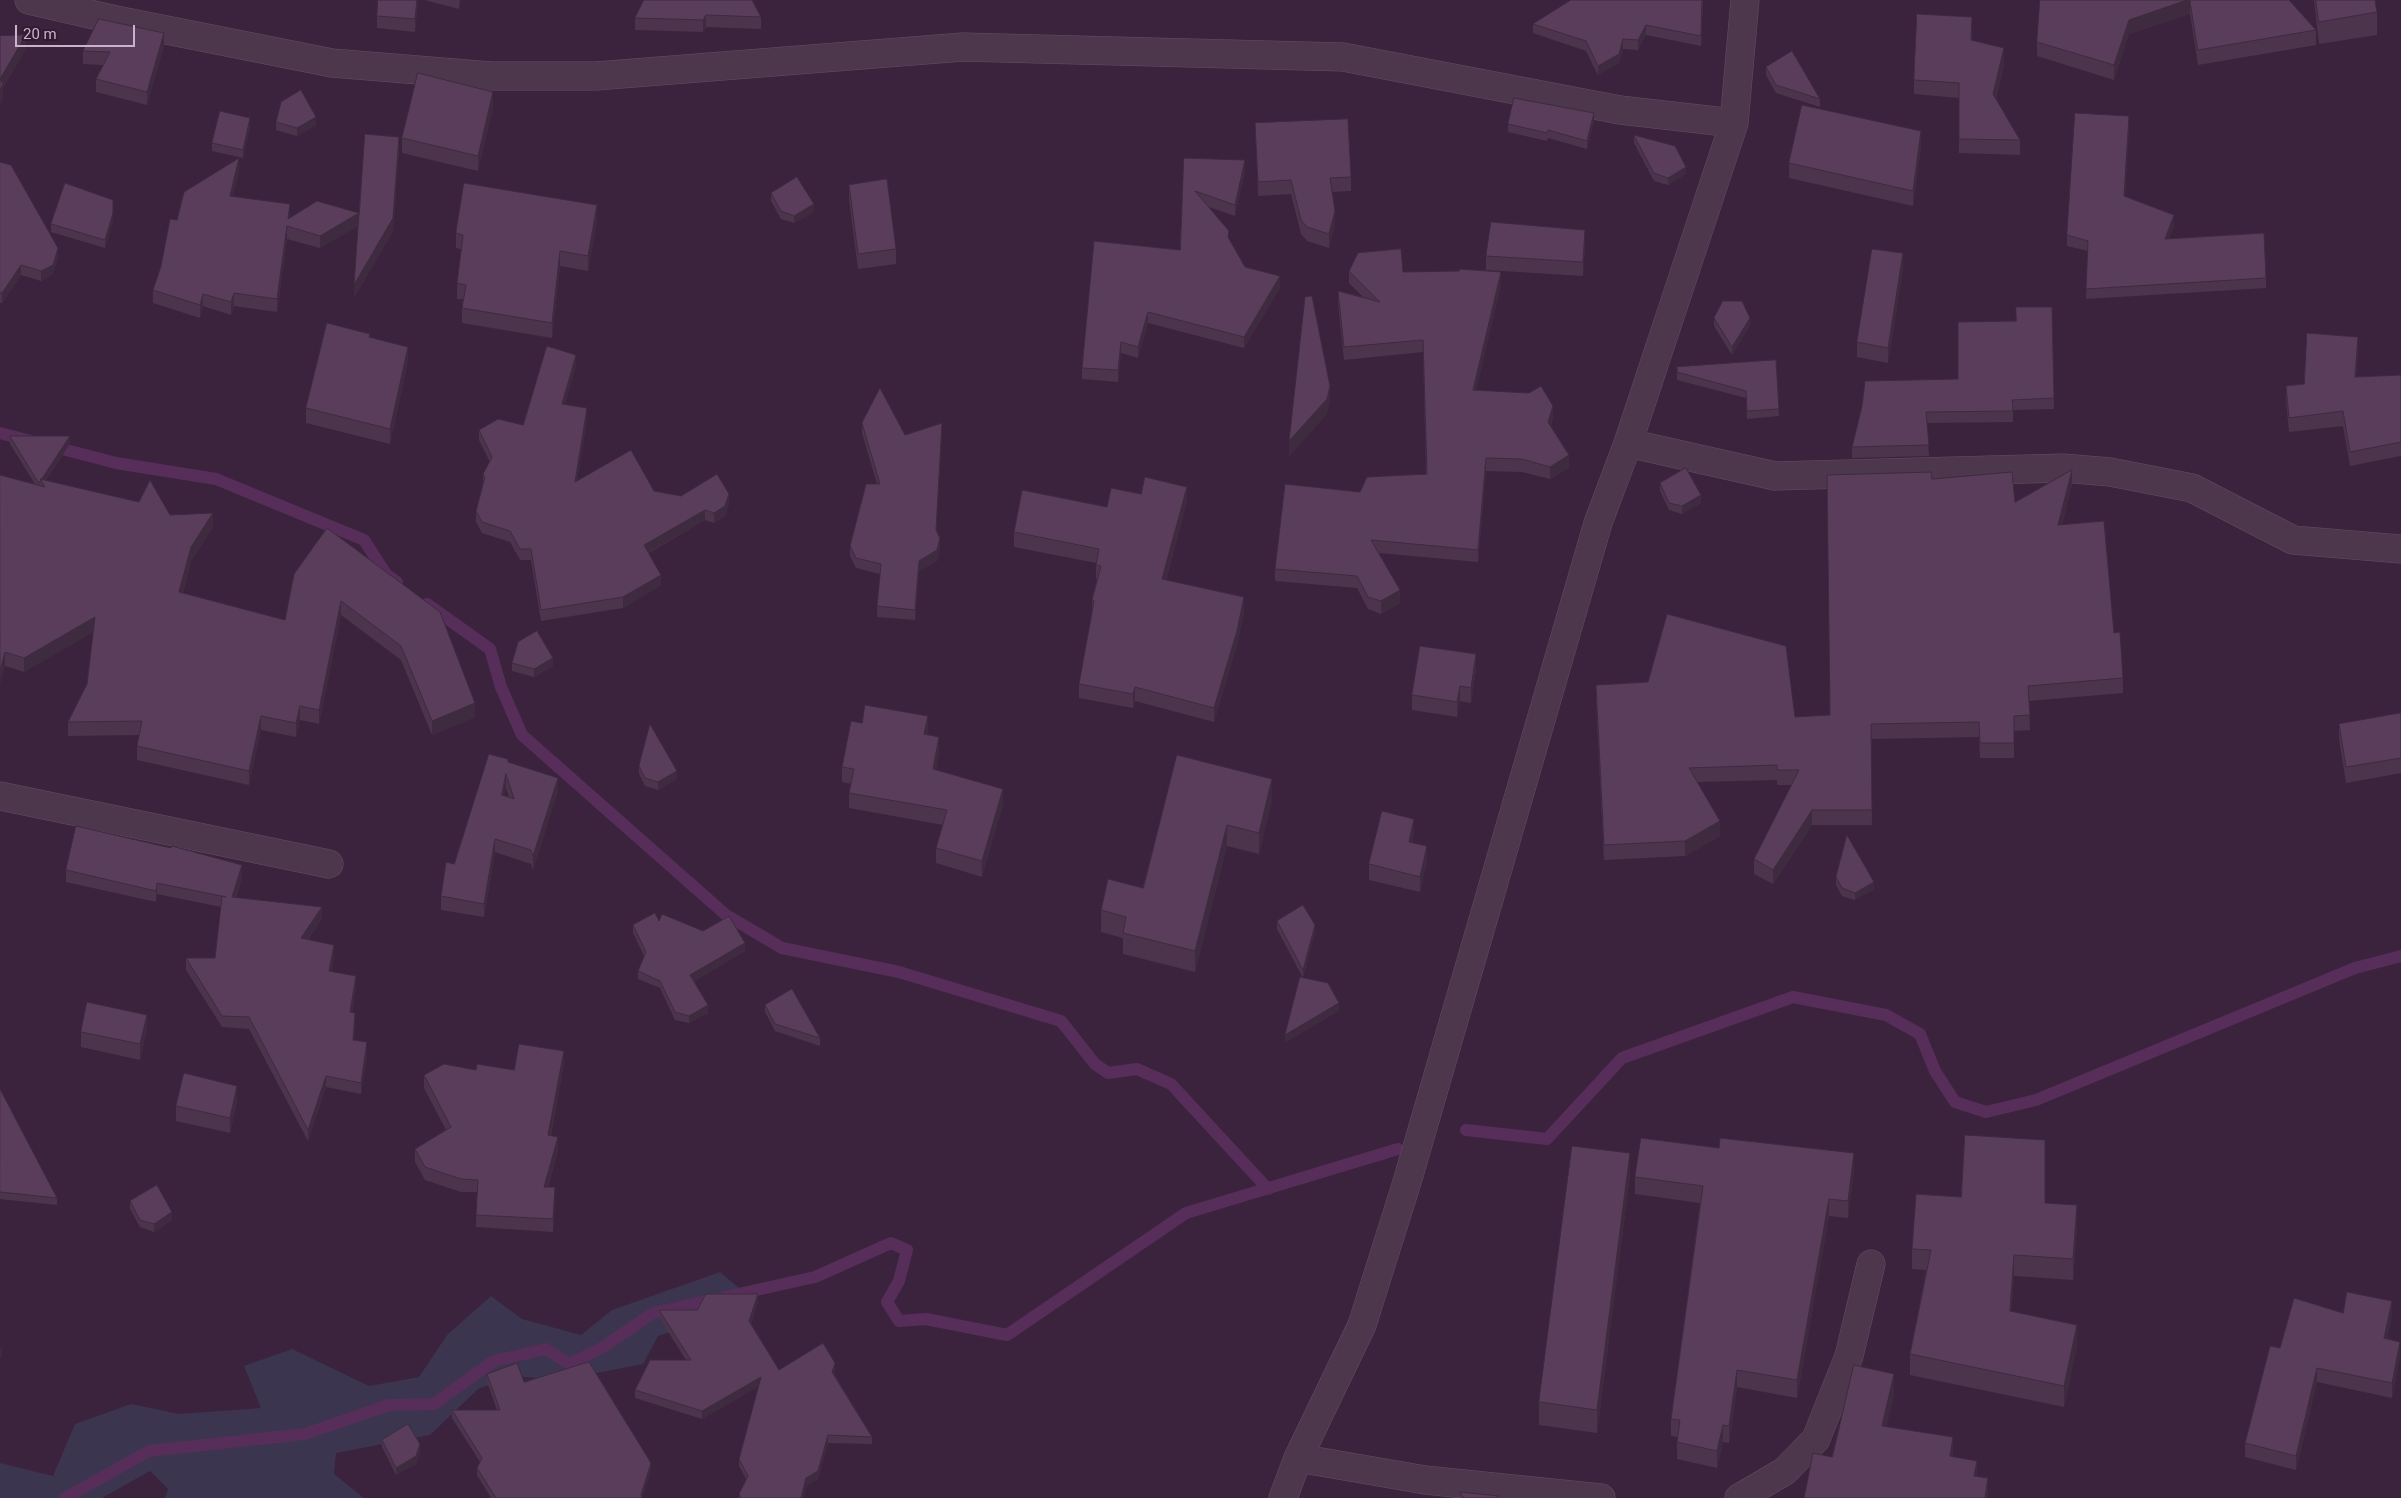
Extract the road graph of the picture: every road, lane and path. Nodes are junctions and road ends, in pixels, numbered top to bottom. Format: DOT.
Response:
graph roads {
  1 [pos="29,0"];
  2 [pos="1745,0"];
  3 [pos="1734,123"];
  4 [pos="1628,443"];
  5 [pos="2401,549"];
  6 [pos="0,796"];
  7 [pos="328,864"];
  8 [pos="1870,1264"];
  9 [pos="1298,1458"];
  10 [pos="1283,1498"];
  11 [pos="1601,1498"];
  12 [pos="1739,1498"];
  1 -- 3 [label="street"];
  2 -- 3 [label="street"];
  3 -- 4 [label="street"];
  4 -- 5 [label="street"];
  4 -- 9 [label="street"];
  6 -- 7 [label="street"];
  8 -- 12 [label="street"];
  9 -- 10 [label="street"];
  9 -- 11 [label="street"];
}
